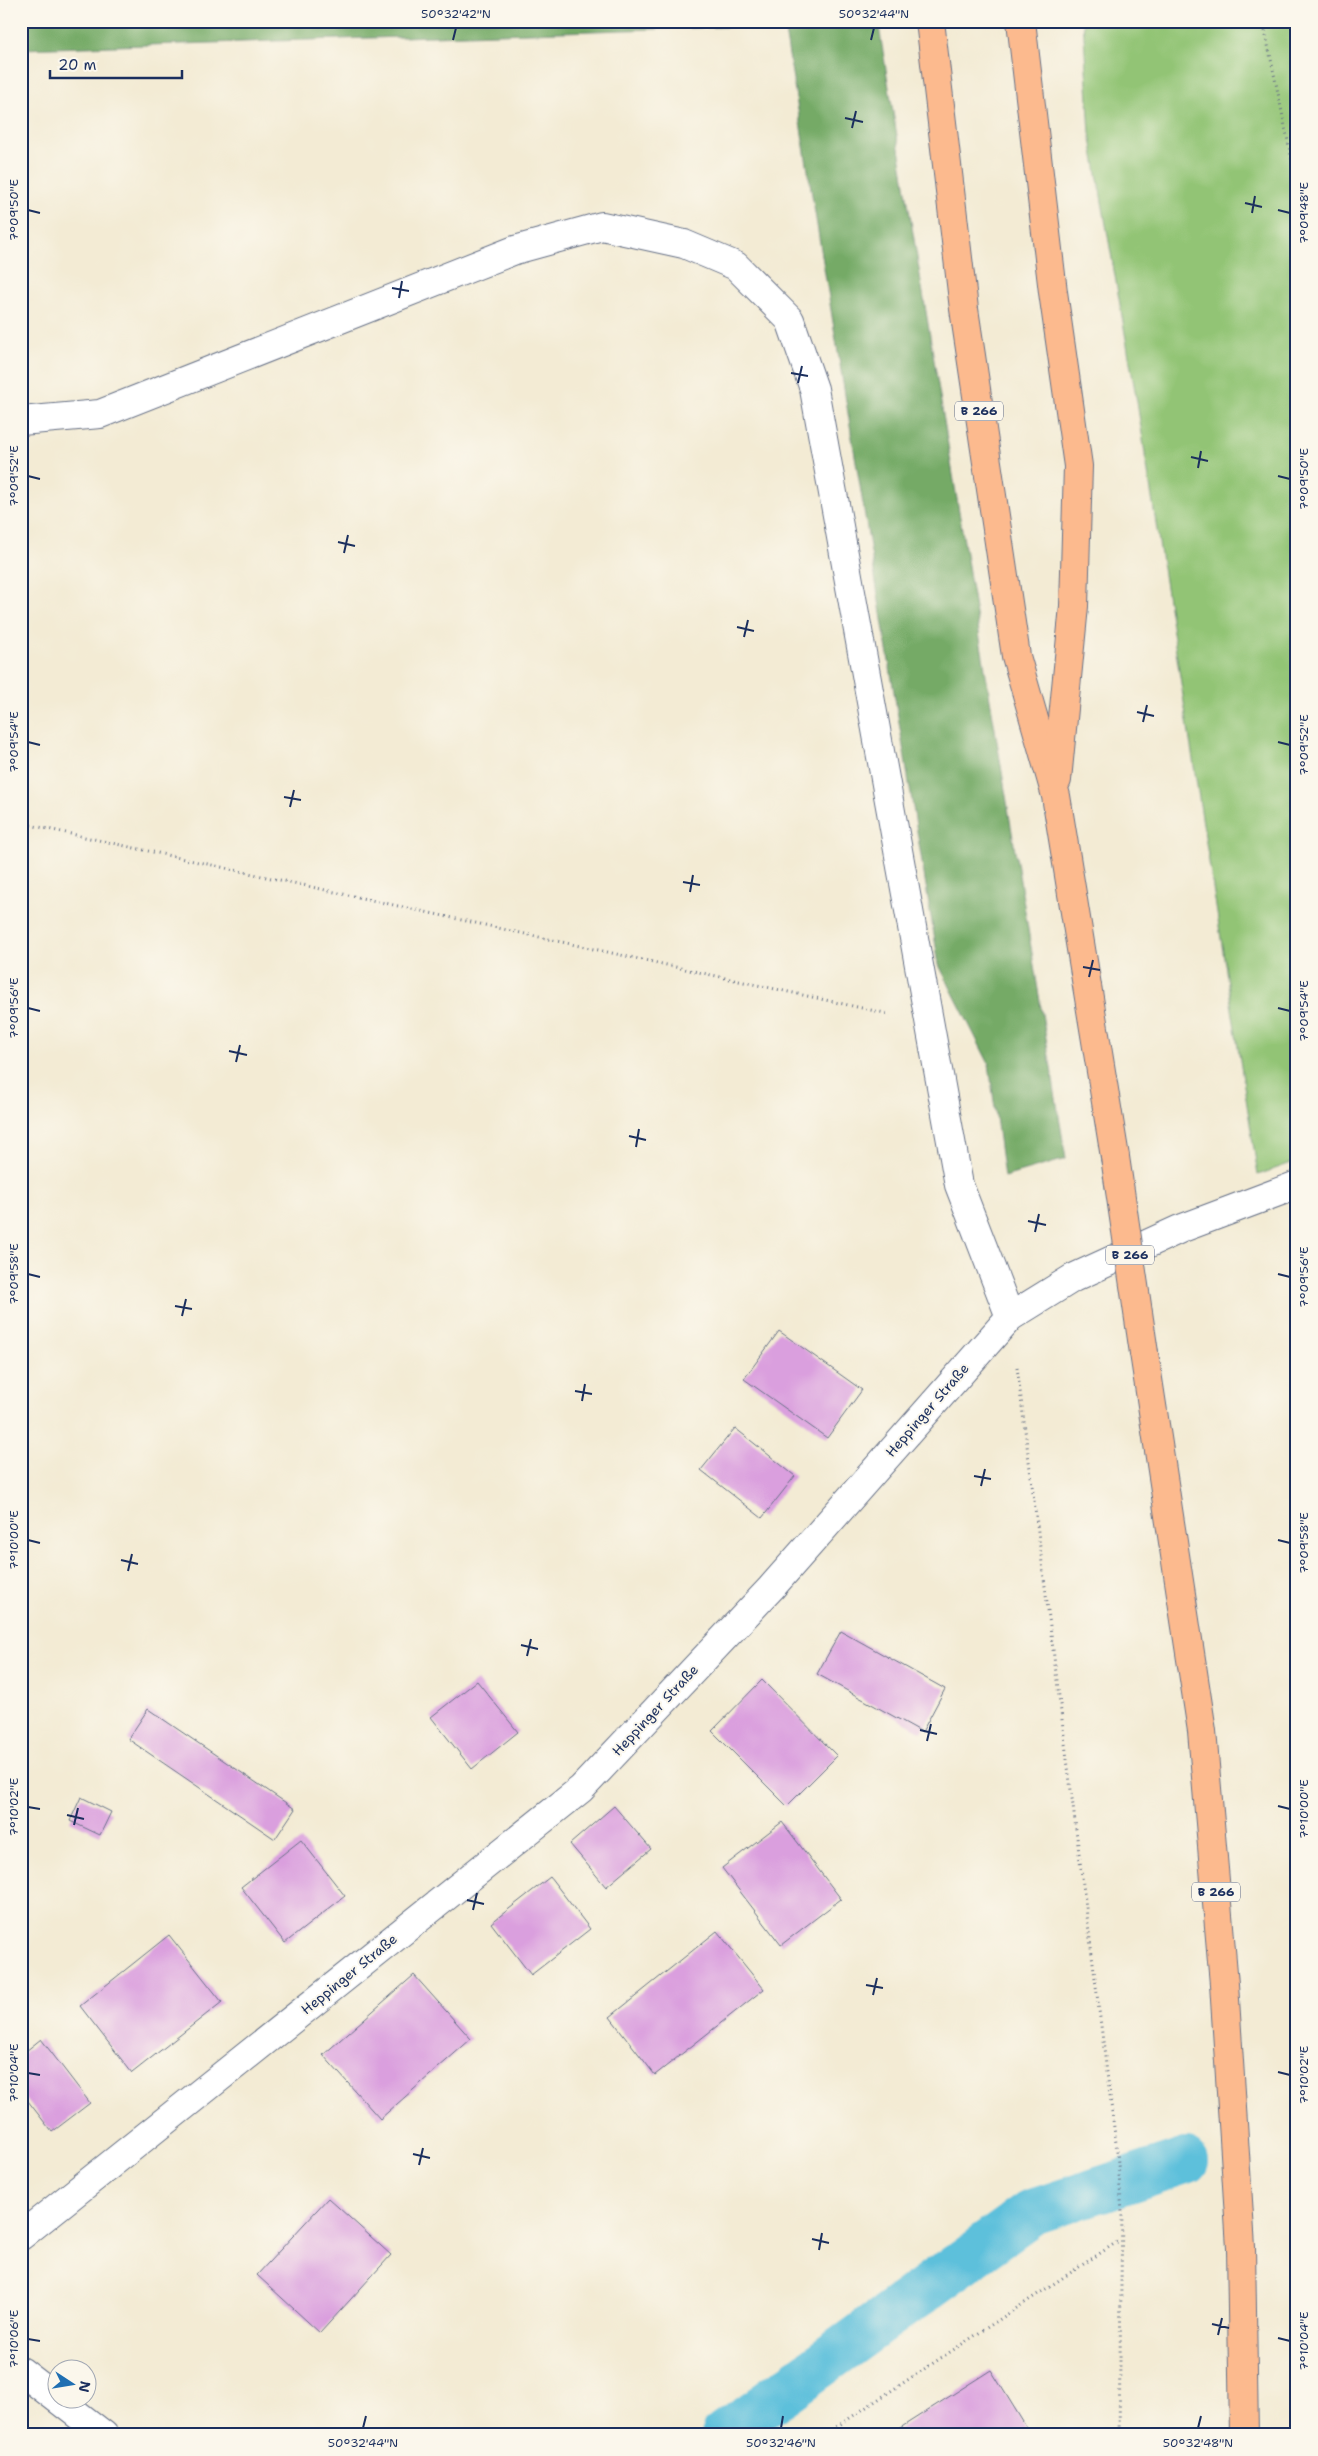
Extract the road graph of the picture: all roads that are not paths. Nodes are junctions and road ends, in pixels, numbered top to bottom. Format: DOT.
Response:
graph roads {
  1 [pos="930,21"];
  2 [pos="1021,21"];
  3 [pos="21,421"];
  4 [pos="1056,796"];
  5 [pos="1286,1188"];
  6 [pos="1010,1317"];
  7 [pos="21,2236"];
  8 [pos="21,2371"];
  9 [pos="104,2435"];
  10 [pos="1244,2435"];
  1 -- 4 [label="highway, B 266"];
  2 -- 4 [label="highway, B 266"];
  3 -- 6 [label="street"];
  4 -- 10 [label="highway, B 266, bridge"];
  5 -- 6 [label="street, Heppinger Straße"];
  6 -- 7 [label="street, Heppinger Straße"];
  8 -- 9 [label="street"];
}
